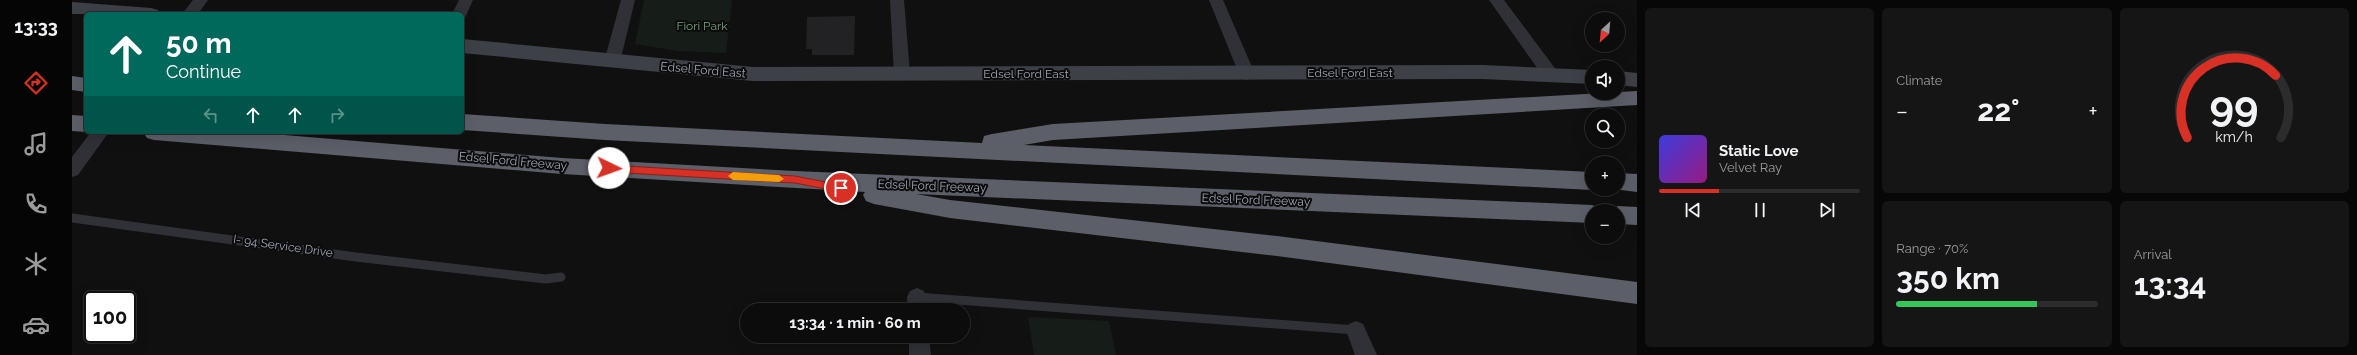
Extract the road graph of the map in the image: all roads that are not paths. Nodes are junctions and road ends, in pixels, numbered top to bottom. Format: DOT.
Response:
graph roads {
  1 [pos="201,0"];
  2 [pos="466,0"];
  3 [pos="628,0"];
  4 [pos="897,0"];
  5 [pos="1216,0"];
  6 [pos="1496,0"];
  7 [pos="72,8"];
  8 [pos="125,12"];
  9 [pos="192,12"];
  10 [pos="461,12"];
  11 [pos="464,46"];
  12 [pos="612,62"];
  13 [pos="902,74"];
  14 [pos="1247,74"];
  15 [pos="1551,75"];
  16 [pos="1585,77"];
  17 [pos="1625,79"];
  18 [pos="1637,80"];
  19 [pos="72,83"];
  20 [pos="84,85"];
  21 [pos="1637,98"];
  22 [pos="464,122"];
  23 [pos="72,123"];
  24 [pos="84,124"];
  25 [pos="99,134"];
  26 [pos="178,134"];
  27 [pos="948,149"];
  28 [pos="72,170"];
  29 [pos="795,180"];
  30 [pos="1585,181"];
  31 [pos="1625,182"];
  32 [pos="1637,183"];
  33 [pos="1585,214"];
  34 [pos="1625,215"];
  35 [pos="1637,216"];
  36 [pos="72,218"];
  37 [pos="561,277"];
  38 [pos="1637,293"];
  39 [pos="970,306"];
  40 [pos="1356,330"];
  41 [pos="919,343"];
  42 [pos="920,355"];
  43 [pos="1366,355"];
  1 -- 9 [label="street"];
  2 -- 10 [label="street"];
  3 -- 12 [label="street"];
  4 -- 13 [label="street"];
  5 -- 14 [label="street"];
  6 -- 15 [label="street"];
  7 -- 8 [label="street"];
  11 -- 12 [label="street, Edsel Ford East"];
  12 -- 13 [label="street, Edsel Ford East"];
  13 -- 14 [label="street, Edsel Ford East"];
  14 -- 15 [label="street, Edsel Ford East"];
  15 -- 16 [label="street, Edsel Ford East"];
  17 -- 18 [label="street"];
  19 -- 20 [label="highway"];
  21 -- 27 [label="highway"];
  22 -- 27 [label="highway"];
  23 -- 24 [label="highway"];
  25 -- 28 [label="street"];
  26 -- 29 [label="highway, Edsel Ford Freeway"];
  27 -- 30 [label="highway"];
  29 -- 33 [label="highway, Edsel Ford Freeway"];
  29 -- 38 [label="highway"];
  31 -- 32 [label="highway"];
  34 -- 35 [label="highway"];
  36 -- 37 [label="lane, I- 94 Service Drive"];
  39 -- 40 [label="lane"];
  40 -- 43 [label="street"];
  41 -- 42 [label="street"];
}
